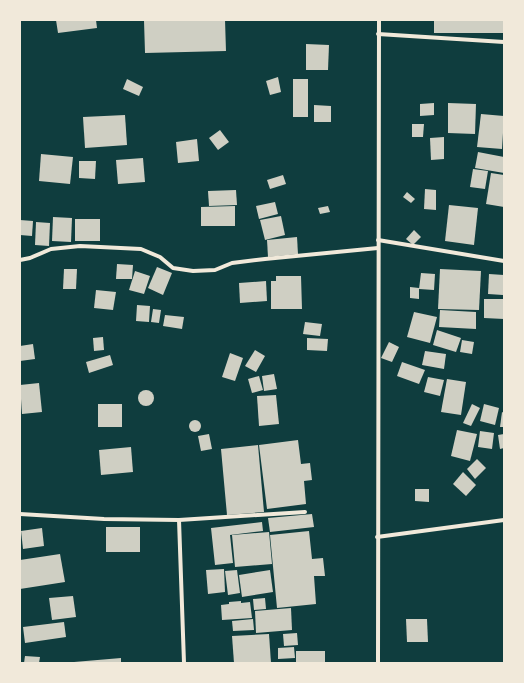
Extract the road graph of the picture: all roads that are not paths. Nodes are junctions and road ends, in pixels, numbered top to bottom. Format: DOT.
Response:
graph roads {
  1 [pos="379,20"];
  2 [pos="378,34"];
  3 [pos="504,42"];
  4 [pos="378,240"];
  5 [pos="378,248"];
  6 [pos="20,260"];
  7 [pos="504,261"];
  8 [pos="305,512"];
  9 [pos="20,514"];
  10 [pos="178,520"];
  11 [pos="504,520"];
  12 [pos="377,537"];
  13 [pos="184,663"];
  14 [pos="378,663"];
  1 -- 2 [label="street"];
  2 -- 3 [label="street"];
  2 -- 4 [label="street"];
  4 -- 5 [label="street"];
  4 -- 7 [label="street"];
  5 -- 6 [label="street"];
  5 -- 12 [label="street"];
  8 -- 10 [label="street"];
  9 -- 10 [label="street"];
  10 -- 13 [label="street"];
  11 -- 12 [label="street"];
  12 -- 14 [label="street"];
}
